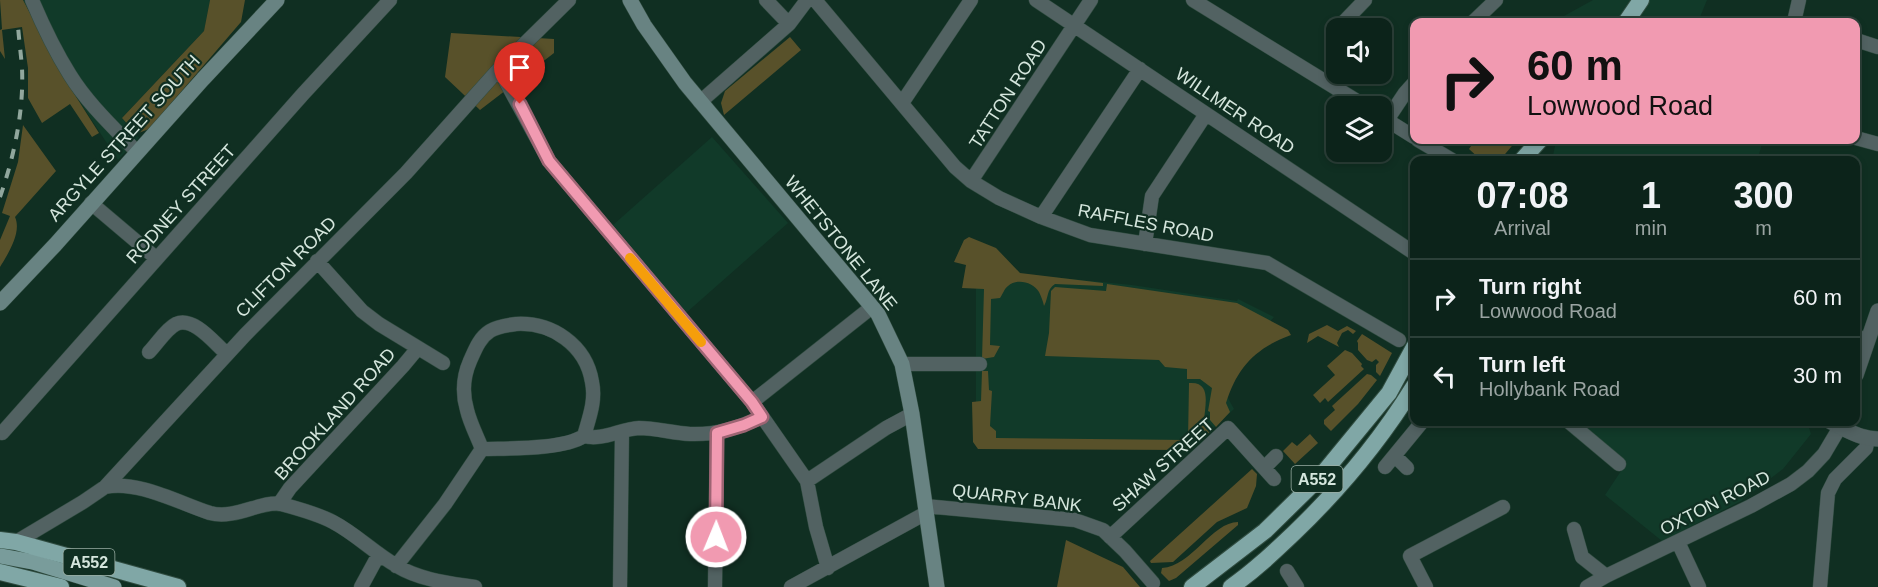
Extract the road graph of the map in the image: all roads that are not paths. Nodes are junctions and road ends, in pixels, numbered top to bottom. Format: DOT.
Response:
graph roads {
  1 [pos="32,0"];
  2 [pos="277,0"];
  3 [pos="390,0"];
  4 [pos="569,0"];
  5 [pos="630,0"];
  6 [pos="766,0"];
  7 [pos="807,0"];
  8 [pos="815,0"];
  9 [pos="971,0"];
  10 [pos="1036,0"];
  11 [pos="1091,0"];
  12 [pos="1193,0"];
  13 [pos="1365,0"];
  14 [pos="1496,0"];
  15 [pos="1641,0"];
  16 [pos="1799,0"];
  17 [pos="264,7"];
  18 [pos="1348,18"];
  19 [pos="1477,18"];
  20 [pos="1629,18"];
  21 [pos="1797,18"];
  22 [pos="789,24"];
  23 [pos="1074,26"];
  24 [pos="1860,40"];
  25 [pos="1878,46"];
  26 [pos="499,69"];
  27 [pos="1140,69"];
  28 [pos="1410,87"];
  29 [pos="1349,96"];
  30 [pos="700,102"];
  31 [pos="902,102"];
  32 [pos="1392,108"];
  33 [pos="1206,114"];
  34 [pos="1392,123"];
  35 [pos="1410,134"];
  36 [pos="1860,139"];
  37 [pos="1426,144"];
  38 [pos="1536,144"];
  39 [pos="1878,144"];
  40 [pos="137,152"];
  41 [pos="1445,156"];
  42 [pos="1526,156"];
  43 [pos="971,181"];
  44 [pos="91,203"];
  45 [pos="1041,217"];
  46 [pos="1145,244"];
  47 [pos="1410,250"];
  48 [pos="156,258"];
  49 [pos="316,261"];
  50 [pos="0,303"];
  51 [pos="872,307"];
  52 [pos="1878,310"];
  53 [pos="1861,339"];
  54 [pos="1407,343"];
  55 [pos="418,348"];
  56 [pos="149,352"];
  57 [pos="226,354"];
  58 [pos="443,363"];
  59 [pos="902,364"];
  60 [pos="980,364"];
  61 [pos="1410,392"];
  62 [pos="752,402"];
  63 [pos="912,414"];
  64 [pos="762,417"];
  65 [pos="1419,426"];
  66 [pos="1574,426"];
  67 [pos="1836,426"];
  68 [pos="1844,426"];
  69 [pos="622,432"];
  70 [pos="2,433"];
  71 [pos="717,433"];
  72 [pos="584,436"];
  73 [pos="1873,439"];
  74 [pos="482,449"];
  75 [pos="1276,456"];
  76 [pos="1395,456"];
  77 [pos="1619,464"];
  78 [pos="1385,467"];
  79 [pos="1264,468"];
  80 [pos="1407,468"];
  81 [pos="1274,478"];
  82 [pos="807,481"];
  83 [pos="105,487"];
  84 [pos="279,504"];
  85 [pos="1503,507"];
  86 [pos="926,510"];
  87 [pos="1574,529"];
  88 [pos="1110,537"];
  89 [pos="8,541"];
  90 [pos="1678,542"];
  91 [pos="379,554"];
  92 [pos="0,556"];
  93 [pos="396,566"];
  94 [pos="828,568"];
  95 [pos="1287,571"];
  96 [pos="0,572"];
  97 [pos="1606,576"];
  98 [pos="1153,583"];
  99 [pos="61,587"];
  100 [pos="114,587"];
  101 [pos="178,587"];
  102 [pos="361,587"];
  103 [pos="476,587"];
  104 [pos="620,587"];
  105 [pos="716,587"];
  106 [pos="791,587"];
  107 [pos="937,587"];
  108 [pos="1192,587"];
  109 [pos="1231,587"];
  110 [pos="1297,587"];
  111 [pos="1426,587"];
  112 [pos="1587,587"];
  113 [pos="1699,587"];
  114 [pos="1820,587"];
  1 -- 40 [label="street"];
  2 -- 17 [label="main road, ARGYLE STREET SOUTH"];
  3 -- 48 [label="street, RODNEY STREET"];
  4 -- 26 [label="street, CLIFTON ROAD"];
  5 -- 30 [label="main road, WHETSTONE LANE"];
  6 -- 22 [label="street"];
  7 -- 22 [label="street"];
  8 -- 31 [label="street, RAFFLES ROAD"];
  9 -- 31 [label="street"];
  10 -- 23 [label="street, WILLMER ROAD"];
  11 -- 23 [label="street, TATTON ROAD"];
  12 -- 29 [label="street"];
  13 -- 18 [label="street"];
  14 -- 19 [label="street"];
  15 -- 20 [label="highway"];
  16 -- 21 [label="street"];
  17 -- 40 [label="main road, ARGYLE STREET SOUTH"];
  22 -- 30 [label="street"];
  23 -- 27 [label="street, WILLMER ROAD"];
  23 -- 43 [label="street, TATTON ROAD"];
  24 -- 25 [label="street"];
  26 -- 49 [label="street, CLIFTON ROAD"];
  26 -- 62 [label="street"];
  27 -- 33 [label="street, WILLMER ROAD"];
  27 -- 45 [label="street"];
  28 -- 32 [label="street"];
  30 -- 51 [label="main road, WHETSTONE LANE"];
  31 -- 43 [label="street, RAFFLES ROAD"];
  33 -- 46 [label="street"];
  33 -- 47 [label="street, WILLMER ROAD"];
  34 -- 35 [label="street"];
  36 -- 39 [label="street"];
  37 -- 41 [label="street"];
  38 -- 42 [label="highway"];
  40 -- 44 [label="main road, ARGYLE STREET SOUTH"];
  43 -- 45 [label="street, RAFFLES ROAD"];
  44 -- 48 [label="street"];
  44 -- 50 [label="main road, ARGYLE STREET SOUTH"];
  45 -- 46 [label="street, RAFFLES ROAD"];
  46 -- 54 [label="street, RAFFLES ROAD"];
  48 -- 70 [label="street, RODNEY STREET"];
  49 -- 55 [label="street"];
  49 -- 57 [label="street, CLIFTON ROAD"];
  51 -- 59 [label="main road, WHETSTONE LANE"];
  51 -- 62 [label="street"];
  52 -- 53 [label="street"];
  54 -- 108 [label="highway, A552"];
  55 -- 58 [label="street"];
  55 -- 84 [label="street, BROOKLAND ROAD"];
  56 -- 57 [label="street"];
  57 -- 83 [label="street, CLIFTON ROAD"];
  59 -- 60 [label="street"];
  59 -- 63 [label="main road, WHETSTONE LANE"];
  61 -- 109 [label="highway, A552"];
  62 -- 64 [label="street"];
  63 -- 82 [label="street"];
  63 -- 86 [label="main road, WHETSTONE LANE"];
  64 -- 71 [label="street"];
  64 -- 82 [label="street"];
  65 -- 76 [label="street"];
  66 -- 77 [label="street"];
  67 -- 90 [label="street, OXTON ROAD"];
  68 -- 73 [label="street"];
  69 -- 71 [label="street"];
  69 -- 72 [label="street"];
  69 -- 104 [label="street"];
  71 -- 105 [label="street"];
  72 -- 74 [label="street"];
  72 -- 74 [label="street"];
  73 -- 114 [label="street"];
  74 -- 93 [label="street"];
  75 -- 79 [label="street"];
  76 -- 78 [label="street"];
  76 -- 80 [label="street"];
  79 -- 81 [label="street, SHAW STREET"];
  79 -- 88 [label="street, SHAW STREET"];
  82 -- 94 [label="street"];
  83 -- 84 [label="street"];
  83 -- 89 [label="street, CLIFTON ROAD"];
  84 -- 91 [label="street"];
  85 -- 111 [label="street"];
  86 -- 88 [label="street, QUARRY BANK"];
  86 -- 94 [label="street"];
  86 -- 107 [label="main road, WHETSTONE LANE"];
  87 -- 97 [label="street"];
  88 -- 98 [label="street, QUARRY BANK"];
  89 -- 101 [label="highway, A552"];
  90 -- 97 [label="street, OXTON ROAD"];
  90 -- 113 [label="street"];
  91 -- 93 [label="street"];
  91 -- 102 [label="street"];
  92 -- 100 [label="main road"];
  93 -- 103 [label="street"];
  94 -- 106 [label="street"];
  95 -- 110 [label="street"];
  96 -- 99 [label="highway, A552"];
  97 -- 112 [label="street, OXTON ROAD"];
}
